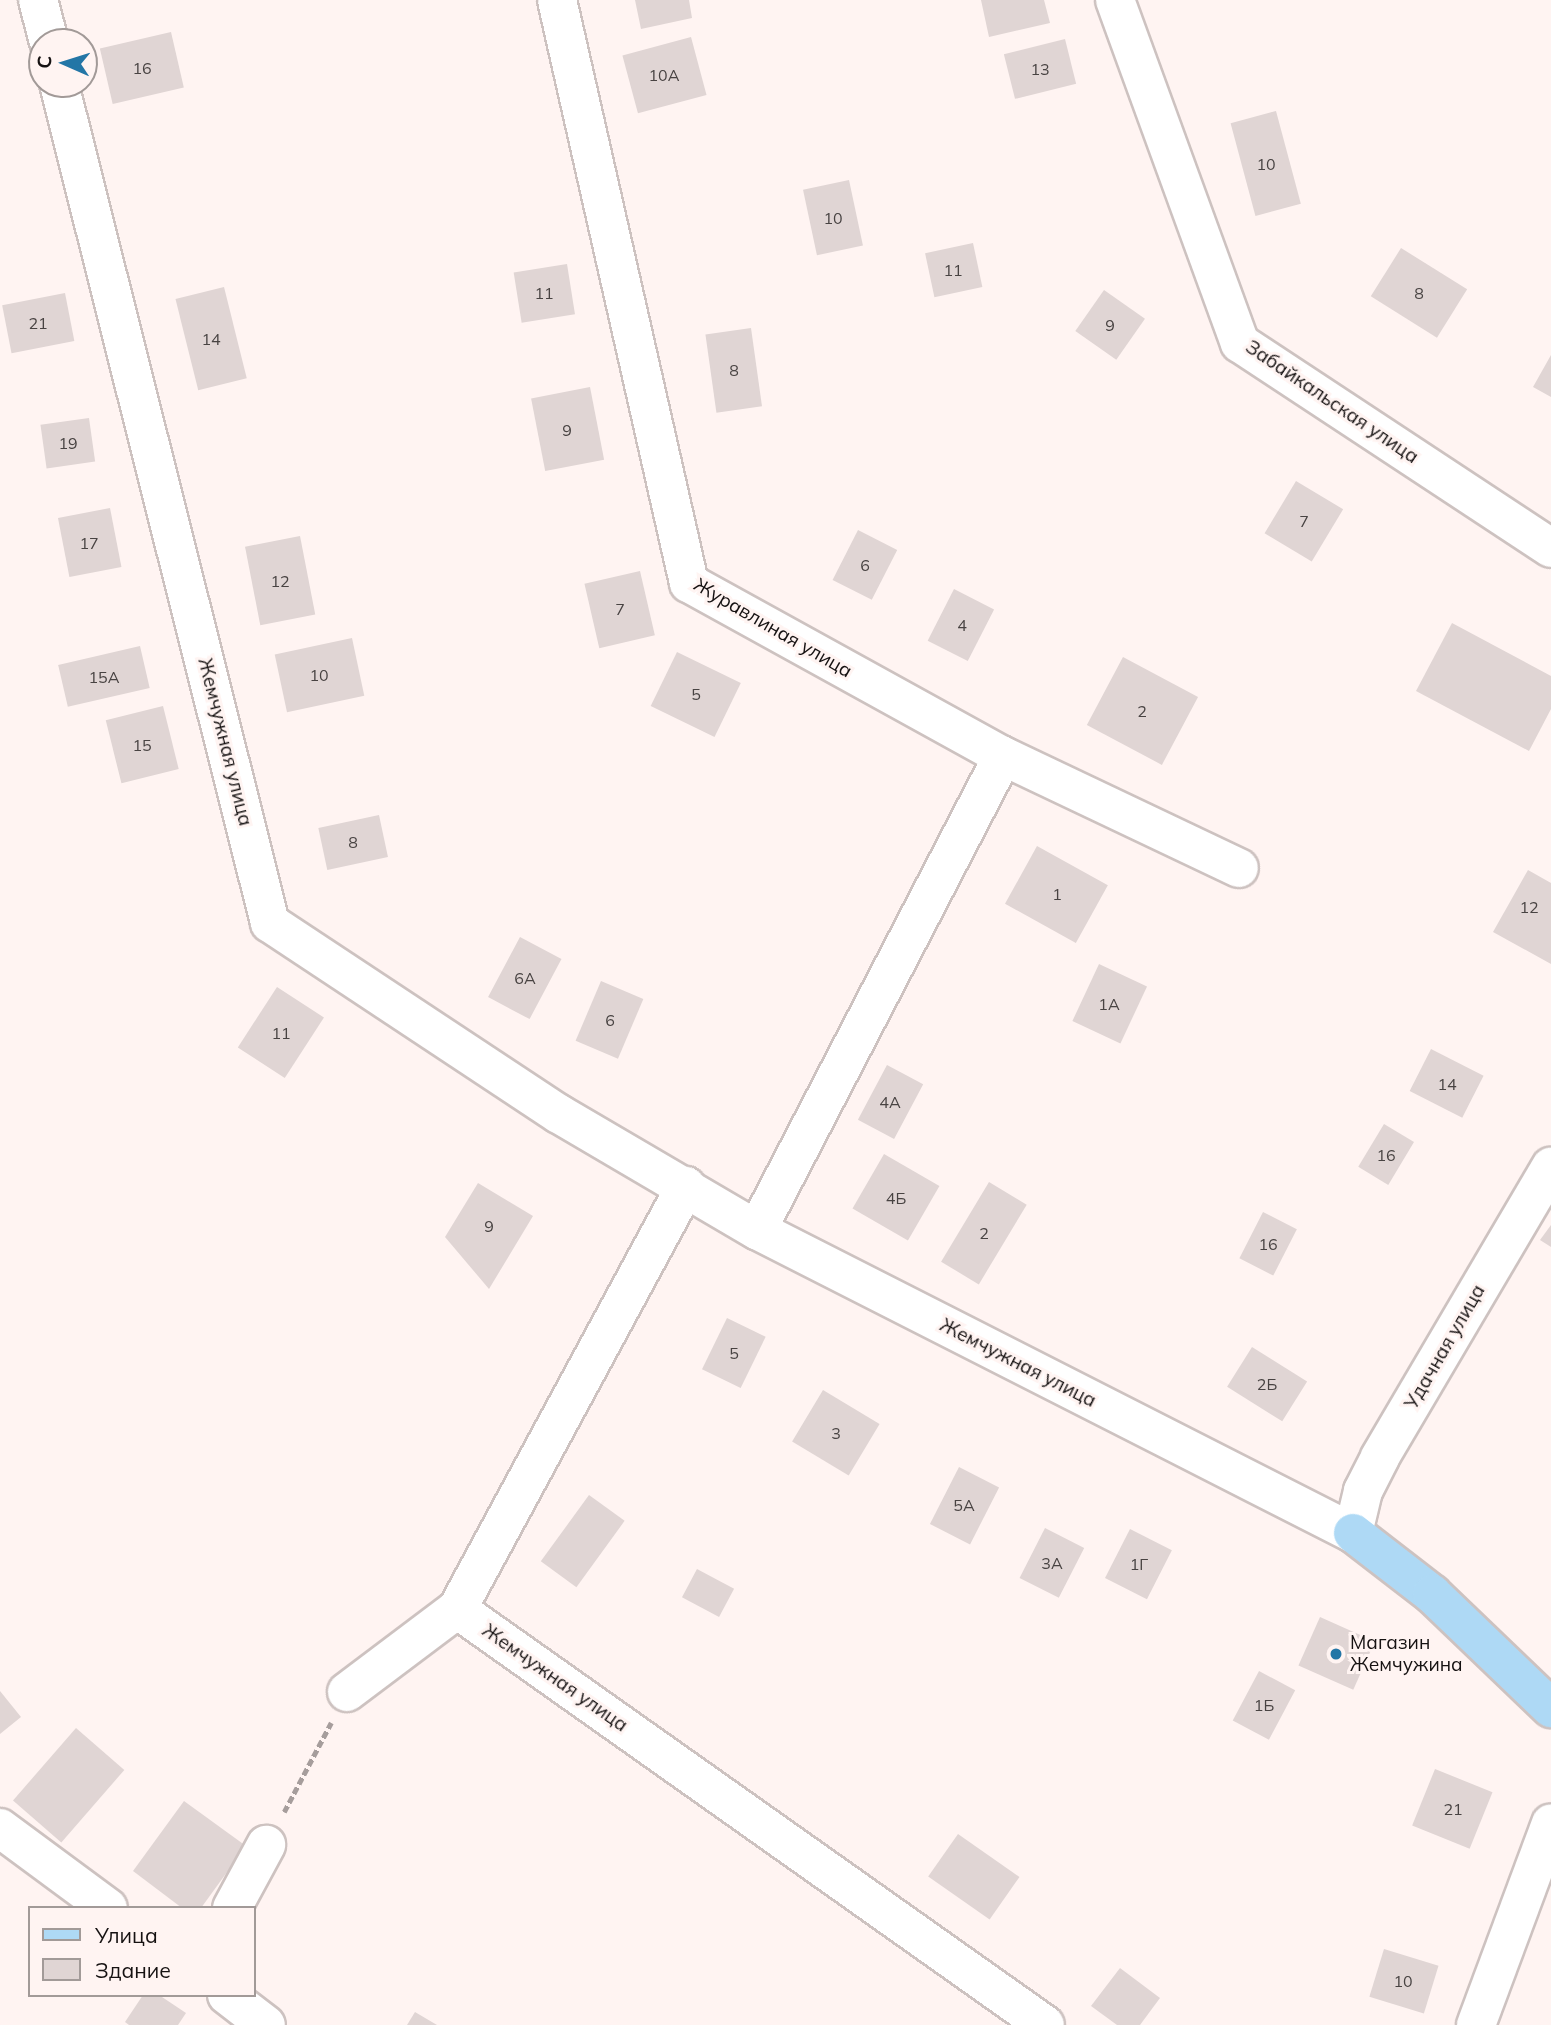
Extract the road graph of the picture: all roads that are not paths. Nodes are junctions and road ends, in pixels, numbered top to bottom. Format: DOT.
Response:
graph roads {
  1 [pos="38,0"];
  2 [pos="557,0"];
  3 [pos="1115,0"];
  4 [pos="45,28"];
  5 [pos="63,98"];
  6 [pos="1551,548"];
  7 [pos="1003,756"];
  8 [pos="1239,868"];
  9 [pos="1551,1167"];
  10 [pos="686,1186"];
  11 [pos="757,1230"];
  12 [pos="1353,1534"];
  13 [pos="457,1609"];
  14 [pos="347,1692"];
  15 [pos="1551,1708"];
  16 [pos="1551,1823"];
  17 [pos="0,1828"];
  18 [pos="266,1845"];
  19 [pos="105,1906"];
  20 [pos="233,1906"];
  21 [pos="1045,2025"];
  22 [pos="1476,2025"];
  1 -- 4 [label="street"];
  2 -- 7 [label="street, Журавлиная улица"];
  3 -- 6 [label="street, Забайкальская улица"];
  5 -- 10 [label="street, Жемчужная улица"];
  7 -- 8 [label="street, Журавлиная улица"];
  7 -- 11 [label="street"];
  9 -- 12 [label="street, Удачная улица"];
  10 -- 11 [label="street, Жемчужная улица"];
  10 -- 13 [label="street"];
  11 -- 12 [label="street, Жемчужная улица"];
  12 -- 15 [label="main road"];
  13 -- 14 [label="street"];
  13 -- 21 [label="street, Жемчужная улица"];
  16 -- 22 [label="street"];
  17 -- 19 [label="street"];
  18 -- 20 [label="street"];
}
